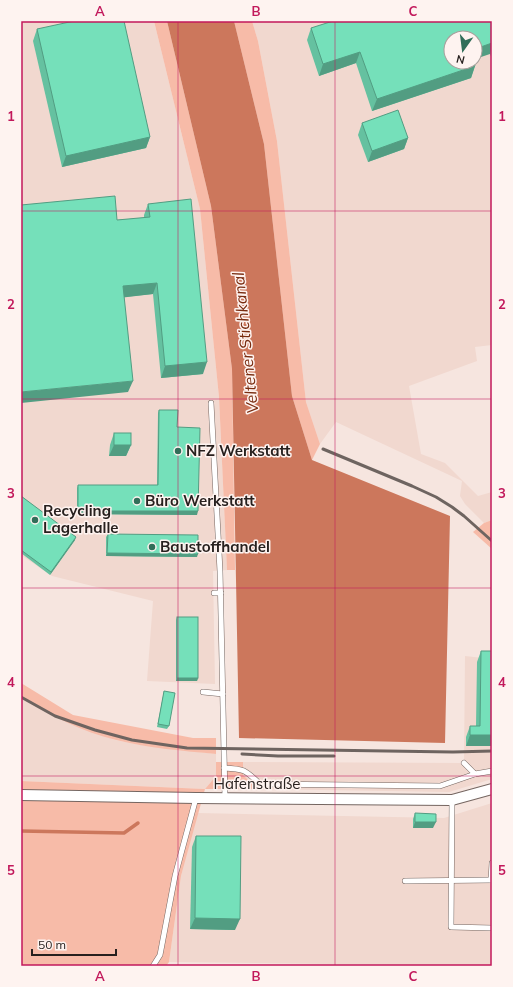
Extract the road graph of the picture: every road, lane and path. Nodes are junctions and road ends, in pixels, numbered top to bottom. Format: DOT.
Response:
graph roads {
  1 [pos="211,403"];
  2 [pos="214,593"];
  3 [pos="220,593"];
  4 [pos="204,692"];
  5 [pos="223,694"];
  6 [pos="464,763"];
  7 [pos="224,765"];
  8 [pos="492,771"];
  9 [pos="475,774"];
  10 [pos="492,789"];
  11 [pos="21,795"];
  12 [pos="196,798"];
  13 [pos="225,798"];
  14 [pos="452,800"];
  15 [pos="492,862"];
  16 [pos="452,880"];
  17 [pos="491,880"];
  18 [pos="404,881"];
  19 [pos="492,928"];
  20 [pos="152,966"];
  1 -- 3 [label="lane"];
  2 -- 3 [label="lane"];
  3 -- 5 [label="lane"];
  4 -- 5 [label="lane"];
  5 -- 7 [label="lane"];
  6 -- 9 [label="lane"];
  7 -- 9 [label="lane"];
  7 -- 13 [label="lane"];
  8 -- 9 [label="lane"];
  10 -- 14 [label="street, Hafenstraße"];
  11 -- 12 [label="street, Hafenstraße"];
  12 -- 13 [label="street, Hafenstraße"];
  12 -- 20 [label="lane"];
  13 -- 14 [label="street, Hafenstraße"];
  14 -- 16 [label="lane"];
  15 -- 17 [label="lane"];
  16 -- 17 [label="lane"];
  16 -- 18 [label="lane"];
  16 -- 19 [label="lane"];
}
